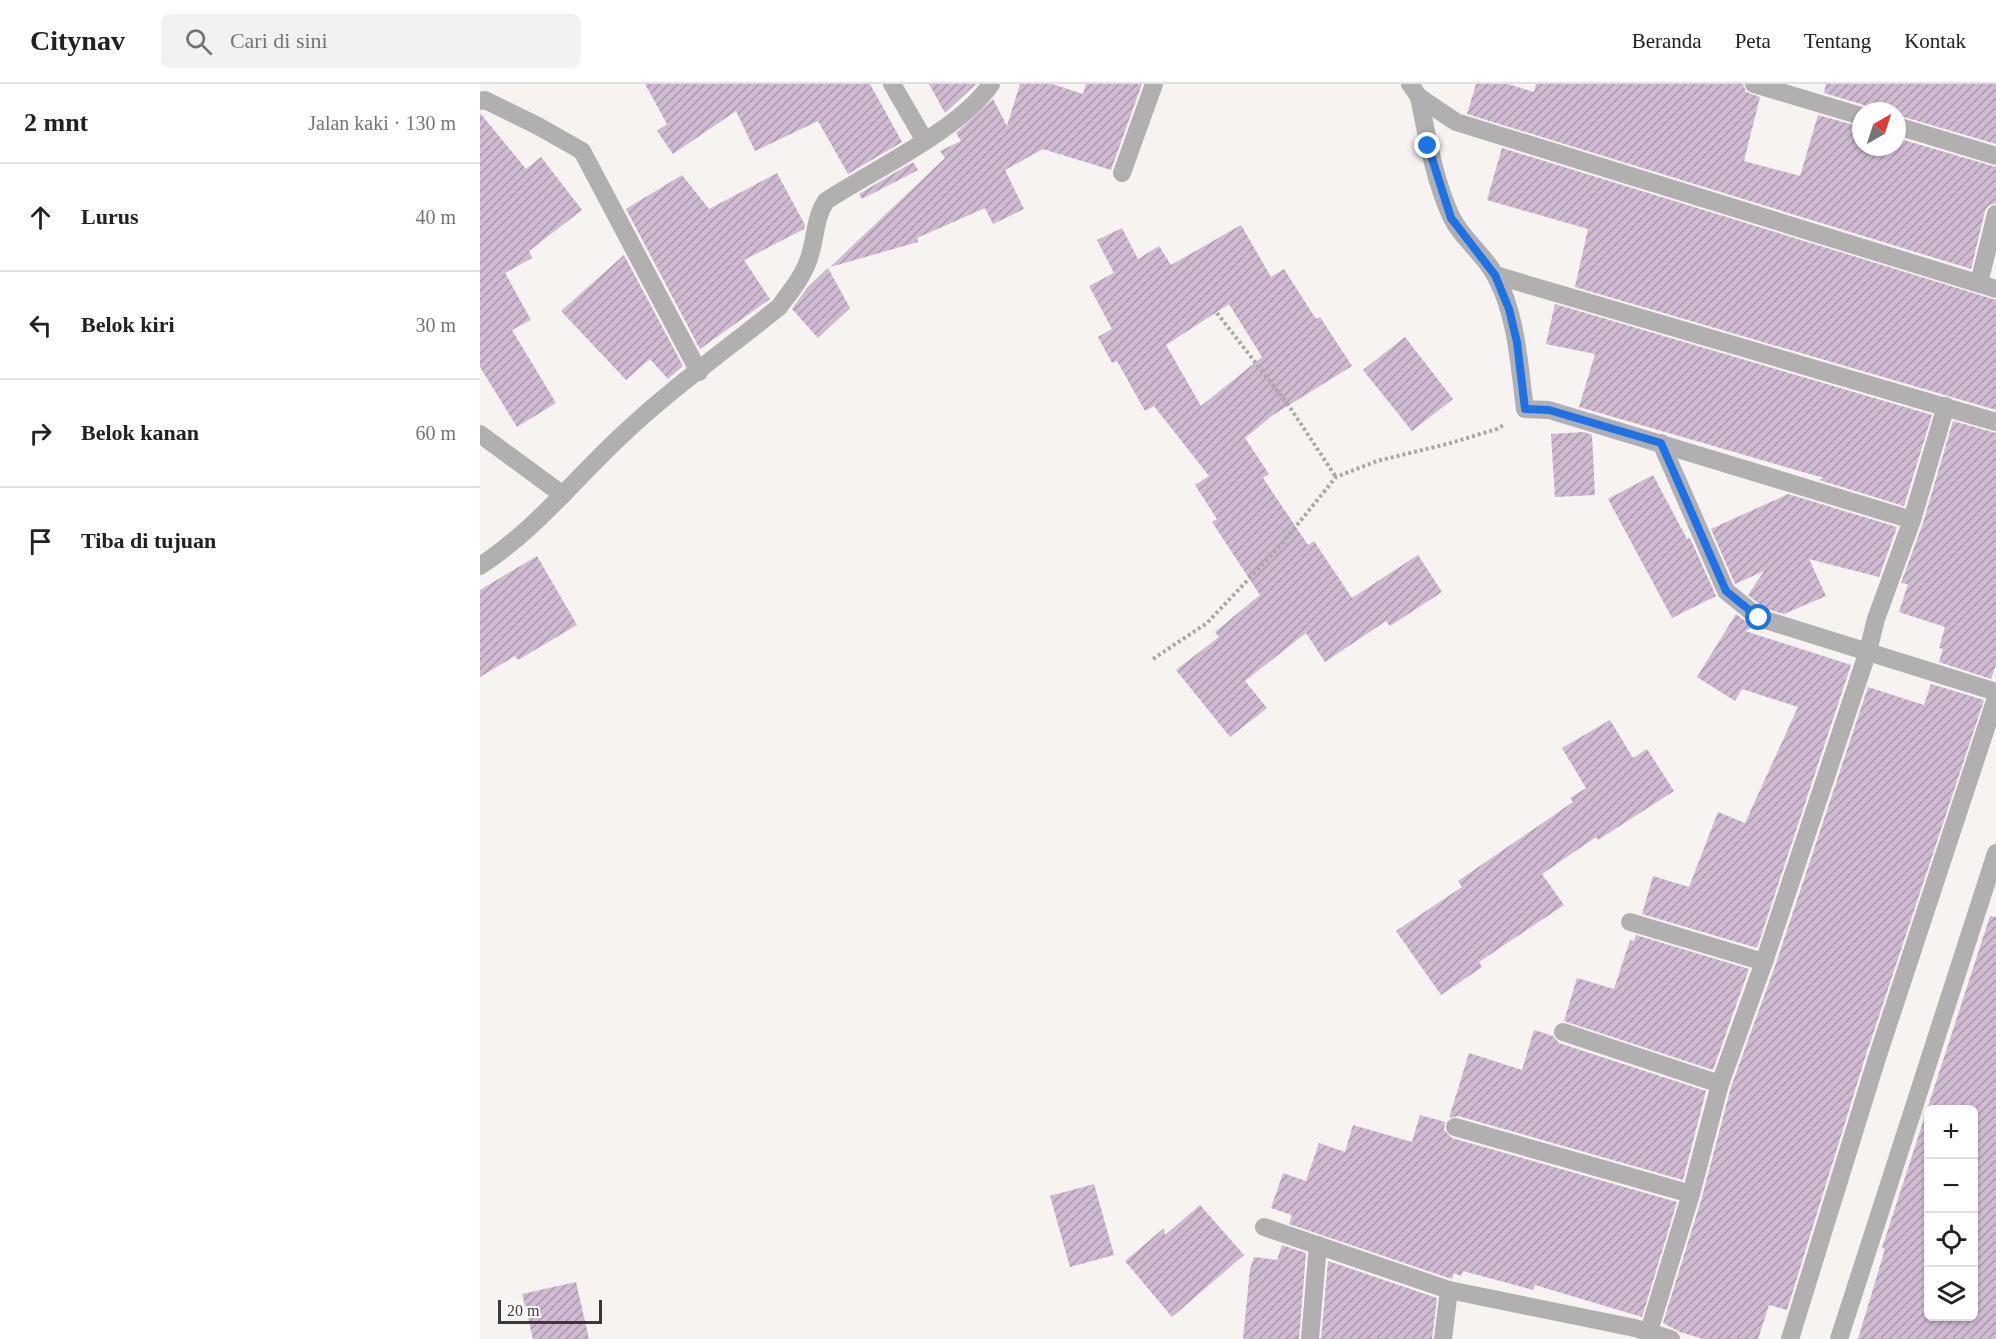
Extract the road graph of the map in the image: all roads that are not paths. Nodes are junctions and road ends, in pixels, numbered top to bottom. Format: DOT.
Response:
graph roads {
  1 [pos="892,84"];
  2 [pos="991,84"];
  3 [pos="1154,84"];
  4 [pos="1754,84"];
  5 [pos="1414,90"];
  6 [pos="480,100"];
  7 [pos="1852,113"];
  8 [pos="1906,129"];
  9 [pos="926,141"];
  10 [pos="1996,156"];
  11 [pos="1122,173"];
  12 [pos="1996,214"];
  13 [pos="1495,275"];
  14 [pos="1978,283"];
  15 [pos="1996,289"];
  16 [pos="699,372"];
  17 [pos="1946,406"];
  18 [pos="1996,422"];
  19 [pos="480,434"];
  20 [pos="1661,443"];
  21 [pos="563,495"];
  22 [pos="1912,520"];
  23 [pos="480,566"];
  24 [pos="1868,651"];
  25 [pos="1996,692"];
  26 [pos="1996,698"];
  27 [pos="1996,853"];
  28 [pos="1630,921"];
  29 [pos="1764,962"];
  30 [pos="1563,1032"];
  31 [pos="1720,1084"];
  32 [pos="1455,1127"];
  33 [pos="1691,1194"];
  34 [pos="1264,1227"];
  35 [pos="1317,1245"];
  36 [pos="1449,1290"];
  37 [pos="1638,1333"];
  38 [pos="1310,1339"];
  39 [pos="1443,1339"];
  40 [pos="1671,1339"];
  41 [pos="1790,1339"];
  42 [pos="1839,1339"];
  1 -- 9 [label="street"];
  2 -- 9 [label="street"];
  3 -- 11 [label="street"];
  4 -- 7 [label="street"];
  5 -- 13 [label="street"];
  5 -- 14 [label="street"];
  6 -- 16 [label="street"];
  8 -- 10 [label="street"];
  9 -- 16 [label="street"];
  12 -- 14 [label="street"];
  13 -- 17 [label="street"];
  13 -- 20 [label="street"];
  14 -- 15 [label="street"];
  16 -- 21 [label="street"];
  17 -- 18 [label="street"];
  17 -- 22 [label="street"];
  19 -- 21 [label="street"];
  20 -- 22 [label="street"];
  20 -- 24 [label="street"];
  21 -- 23 [label="street"];
  22 -- 24 [label="street"];
  24 -- 25 [label="street"];
  24 -- 29 [label="street"];
  26 -- 41 [label="street"];
  27 -- 42 [label="street"];
  28 -- 29 [label="street"];
  29 -- 31 [label="street"];
  30 -- 31 [label="street"];
  31 -- 33 [label="street"];
  32 -- 33 [label="street"];
  33 -- 37 [label="street"];
  34 -- 35 [label="street"];
  35 -- 36 [label="street"];
  35 -- 38 [label="street"];
  36 -- 37 [label="street"];
  36 -- 39 [label="street"];
  37 -- 40 [label="street"];
}
